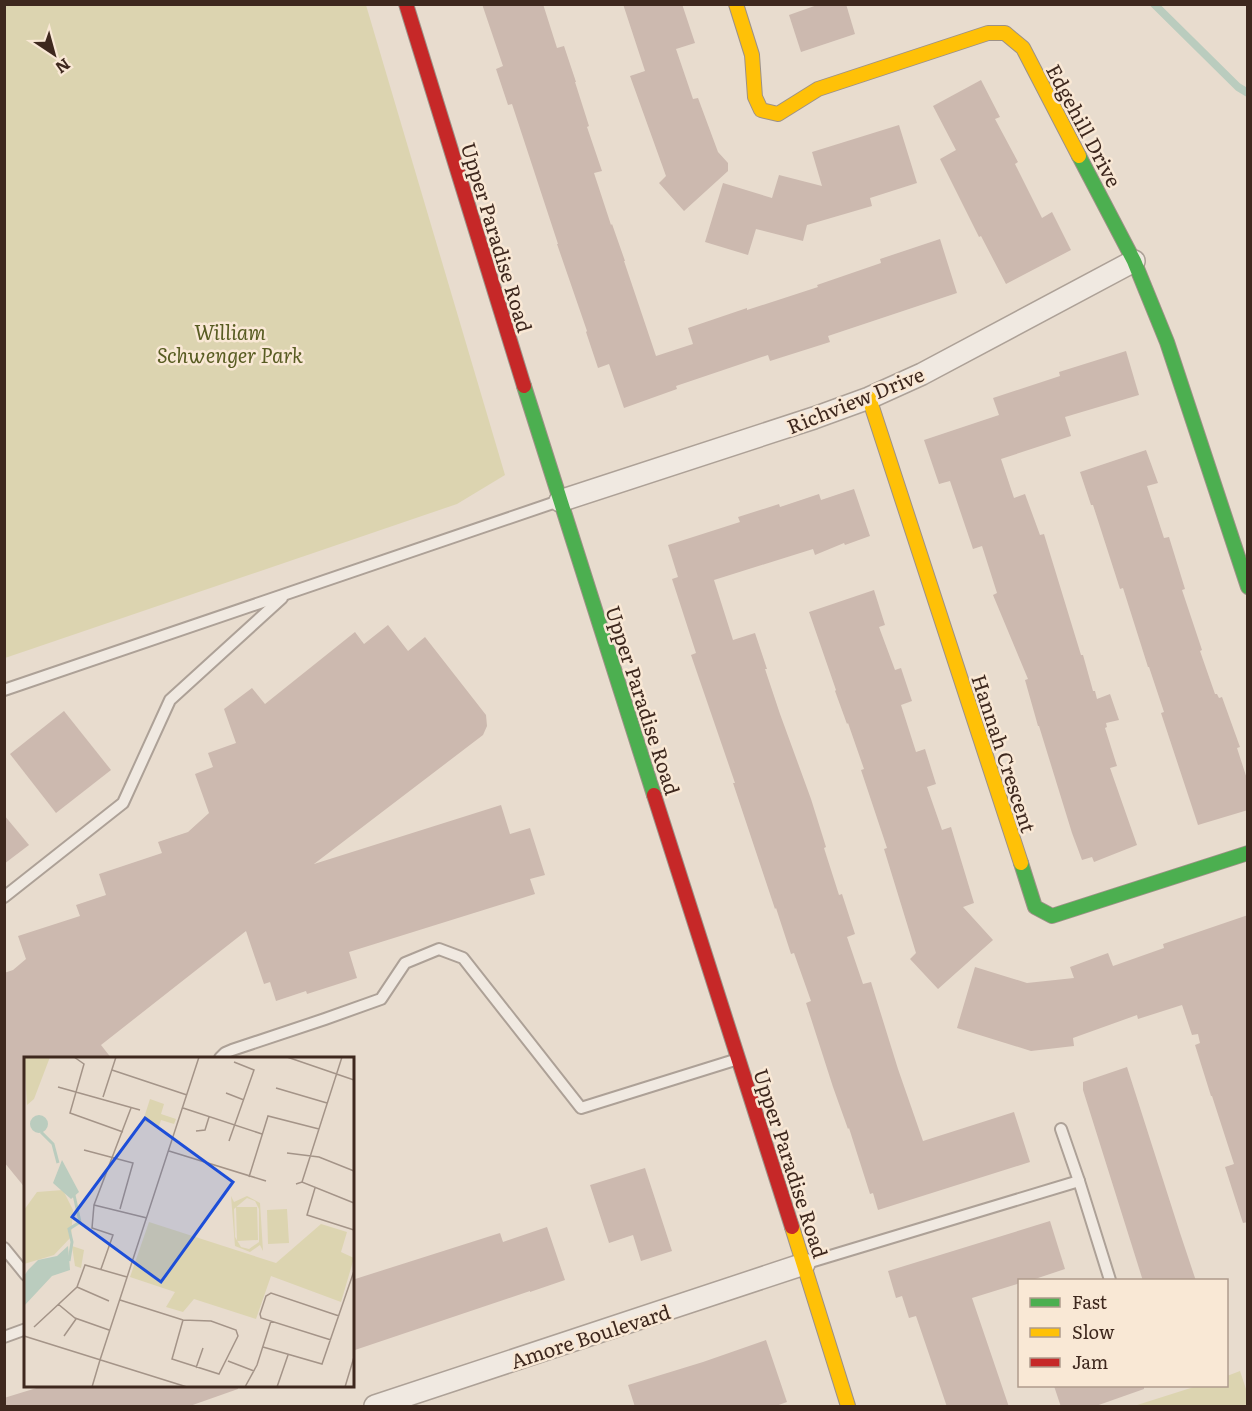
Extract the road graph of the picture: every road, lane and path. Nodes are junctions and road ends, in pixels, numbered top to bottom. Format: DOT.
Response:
graph roads {
  1 [pos="406,4"];
  2 [pos="736,4"];
  3 [pos="1134,261"];
  4 [pos="869,398"];
  5 [pos="560,501"];
  6 [pos="1248,587"];
  7 [pos="287,594"];
  8 [pos="4,690"];
  9 [pos="1248,853"];
  10 [pos="4,897"];
  11 [pos="222,1057"];
  12 [pos="739,1059"];
  13 [pos="1061,1129"];
  14 [pos="1079,1181"];
  15 [pos="4,1248"];
  16 [pos="804,1264"];
  17 [pos="24,1273"];
  18 [pos="1109,1279"];
  19 [pos="24,1330"];
  20 [pos="4,1337"];
  21 [pos="375,1407"];
  22 [pos="848,1407"];
  1 -- 5 [label="street, Upper Paradise Road"];
  2 -- 3 [label="street, Edgehill Drive"];
  3 -- 4 [label="street, Richview Drive"];
  3 -- 6 [label="street, Edgehill Drive"];
  4 -- 5 [label="street, Richview Drive"];
  4 -- 9 [label="street, Hannah Crescent"];
  5 -- 7 [label="lane"];
  5 -- 12 [label="street, Upper Paradise Road"];
  7 -- 8 [label="lane"];
  7 -- 10 [label="lane"];
  11 -- 12 [label="lane"];
  12 -- 16 [label="street, Upper Paradise Road"];
  13 -- 14 [label="lane"];
  14 -- 16 [label="lane"];
  14 -- 18 [label="lane"];
  15 -- 17 [label="lane"];
  16 -- 21 [label="street, Amore Boulevard"];
  16 -- 22 [label="street, Upper Paradise Road"];
  19 -- 20 [label="lane"];
}
